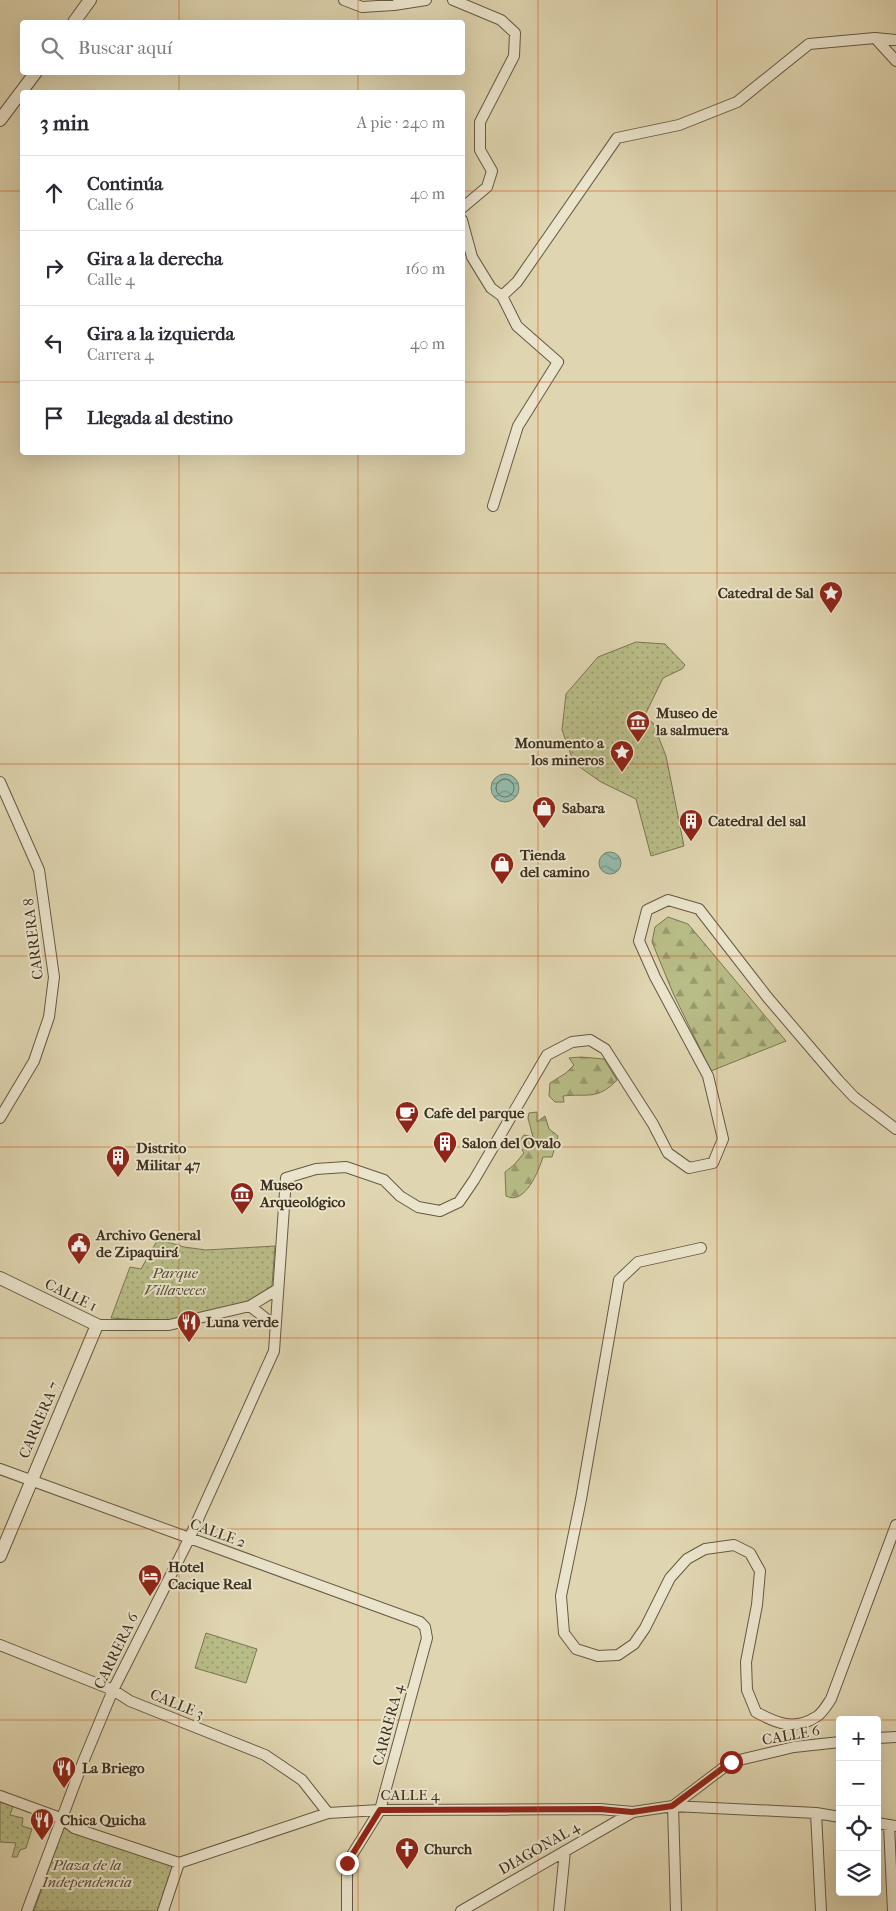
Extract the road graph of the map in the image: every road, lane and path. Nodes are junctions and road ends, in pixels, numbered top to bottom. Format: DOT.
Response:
graph roads {
  1 [pos="90,0"];
  2 [pos="344,0"];
  3 [pos="426,0"];
  4 [pos="453,0"];
  5 [pos="75,20"];
  6 [pos="875,38"];
  7 [pos="896,40"];
  8 [pos="896,61"];
  9 [pos="34,75"];
  10 [pos="22,90"];
  11 [pos="20,93"];
  12 [pos="0,120"];
  13 [pos="465,205"];
  14 [pos="465,231"];
  15 [pos="502,296"];
  16 [pos="493,506"];
  17 [pos="0,782"];
  18 [pos="0,1118"];
  19 [pos="896,1129"];
  20 [pos="701,1248"];
  21 [pos="0,1278"];
  22 [pos="278,1289"];
  23 [pos="250,1306"];
  24 [pos="97,1325"];
  25 [pos="276,1326"];
  26 [pos="0,1469"];
  27 [pos="31,1480"];
  28 [pos="896,1525"];
  29 [pos="189,1539"];
  30 [pos="0,1556"];
  31 [pos="425,1627"];
  32 [pos="0,1645"];
  33 [pos="113,1690"];
  34 [pos="896,1737"];
  35 [pos="881,1738"];
  36 [pos="836,1743"];
  37 [pos="0,1796"];
  38 [pos="672,1806"];
  39 [pos="380,1810"];
  40 [pos="632,1812"];
  41 [pos="816,1813"];
  42 [pos="328,1814"];
  43 [pos="836,1816"];
  44 [pos="63,1819"];
  45 [pos="893,1826"];
  46 [pos="565,1851"];
  47 [pos="179,1862"];
  48 [pos="27,1911"];
  49 [pos="163,1911"];
  50 [pos="347,1911"];
  51 [pos="461,1911"];
  52 [pos="559,1911"];
  53 [pos="676,1911"];
  54 [pos="821,1911"];
  55 [pos="893,1911"];
  1 -- 5 [label="street"];
  2 -- 3 [label="street"];
  4 -- 13 [label="street"];
  6 -- 7 [label="street"];
  6 -- 8 [label="street"];
  6 -- 15 [label="street"];
  9 -- 10 [label="street"];
  11 -- 12 [label="street"];
  14 -- 15 [label="street"];
  15 -- 16 [label="street"];
  17 -- 18 [label="street, CARRERA 8"];
  19 -- 22 [label="street, CARRERA 6"];
  20 -- 28 [label="street"];
  21 -- 24 [label="street, CALLE 1"];
  22 -- 23 [label="street, CALLE 1"];
  22 -- 25 [label="street, CARRERA 6"];
  23 -- 24 [label="street, CALLE 1"];
  23 -- 25 [label="street"];
  24 -- 27 [label="street, CARRERA 7"];
  25 -- 29 [label="street, CARRERA 6"];
  26 -- 27 [label="street, CALLE 2"];
  27 -- 29 [label="street, CALLE 2"];
  27 -- 30 [label="street, CARRERA 7"];
  29 -- 31 [label="street, CALLE 2"];
  29 -- 33 [label="street, CARRERA 6"];
  31 -- 39 [label="street, CARRERA 4"];
  32 -- 33 [label="street, CALLE 3"];
  33 -- 42 [label="street, CALLE 3"];
  33 -- 44 [label="street, CARRERA 6"];
  34 -- 35 [label="street"];
  36 -- 38 [label="street, CALLE 6"];
  37 -- 44 [label="street"];
  38 -- 40 [label="street, CALLE 4"];
  38 -- 41 [label="street, CALLE 4"];
  38 -- 53 [label="street"];
  39 -- 40 [label="street, CALLE 4"];
  39 -- 42 [label="street, CALLE 4"];
  39 -- 50 [label="street, CARRERA 4"];
  40 -- 46 [label="street, DIAGONAL 4"];
  41 -- 43 [label="street, CALLE 4"];
  41 -- 54 [label="street"];
  42 -- 47 [label="street, CALLE 4"];
  44 -- 47 [label="street"];
  44 -- 48 [label="street, CARRERA 6"];
  45 -- 55 [label="street"];
  46 -- 51 [label="street, DIAGONAL 4"];
  46 -- 52 [label="street"];
  47 -- 49 [label="street"];
}
